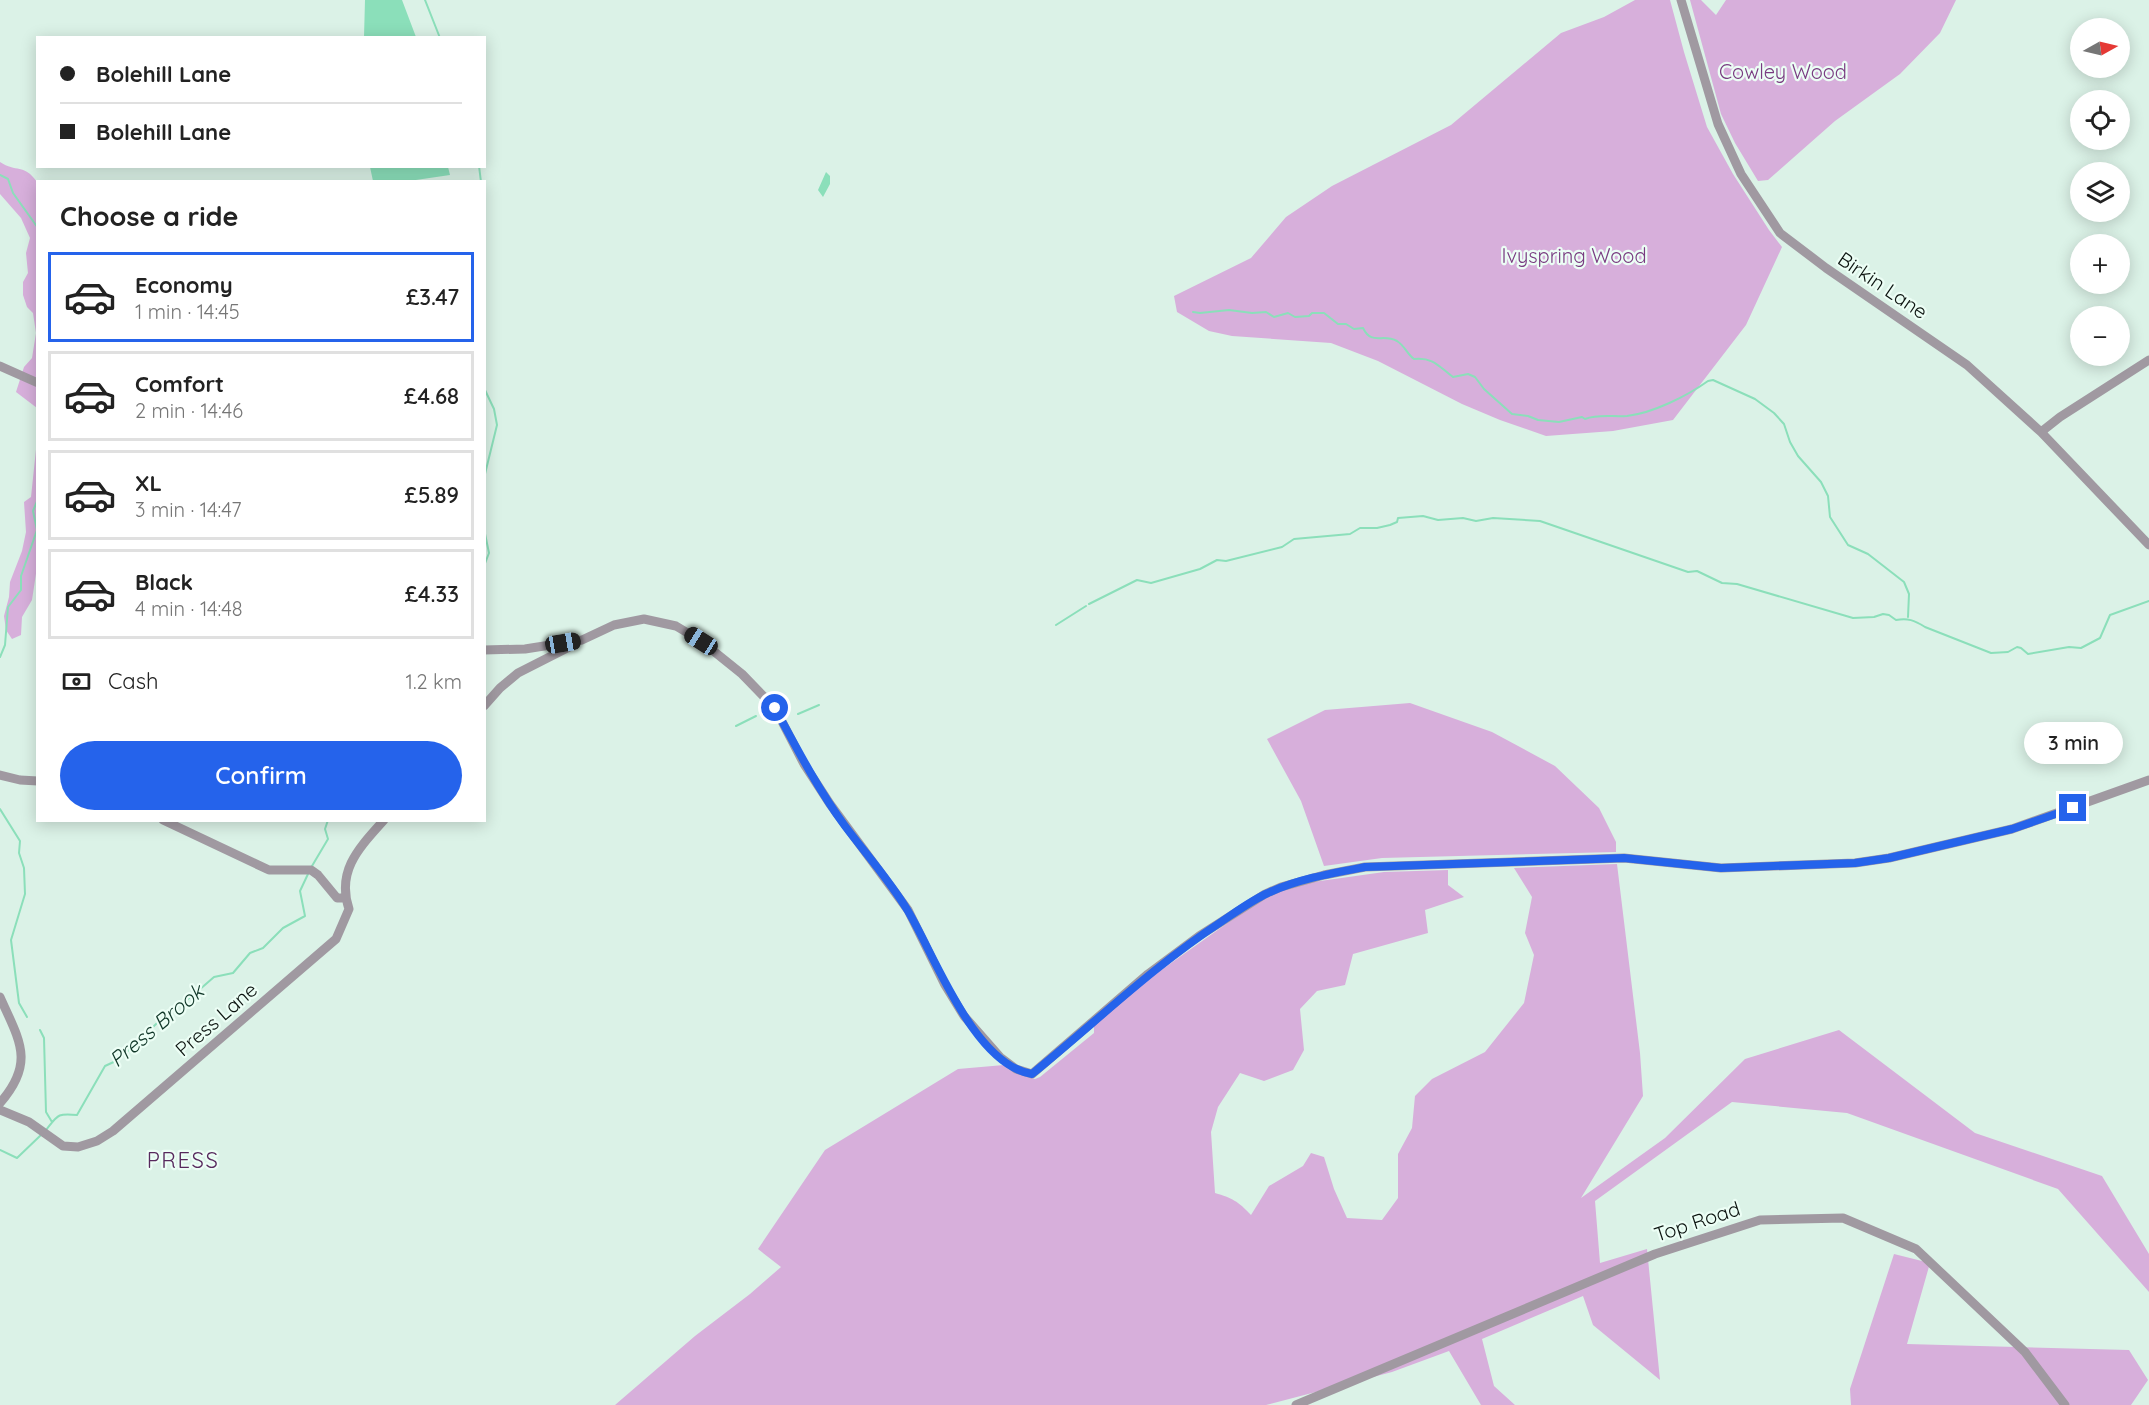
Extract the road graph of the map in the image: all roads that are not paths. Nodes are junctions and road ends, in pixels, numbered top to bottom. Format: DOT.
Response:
graph roads {
  1 [pos="1681,0"];
  2 [pos="2149,360"];
  3 [pos="0,366"];
  4 [pos="36,382"];
  5 [pos="2041,432"];
  6 [pos="2149,545"];
  7 [pos="582,640"];
  8 [pos="486,650"];
  9 [pos="486,704"];
  10 [pos="0,775"];
  11 [pos="2149,780"];
  12 [pos="36,781"];
  13 [pos="167,822"];
  14 [pos="382,822"];
  15 [pos="345,898"];
  16 [pos="0,997"];
  17 [pos="0,1103"];
  18 [pos="0,1110"];
  19 [pos="1296,1405"];
  20 [pos="2065,1405"];
  1 -- 5 [label="street, Birkin Lane"];
  2 -- 5 [label="street"];
  3 -- 4 [label="street"];
  5 -- 6 [label="street, Birkin Lane"];
  7 -- 8 [label="street"];
  7 -- 9 [label="street"];
  7 -- 11 [label="street"];
  10 -- 12 [label="street"];
  13 -- 15 [label="street"];
  14 -- 15 [label="street, Press Lane"];
  15 -- 18 [label="street, Press Lane"];
  16 -- 17 [label="street"];
  19 -- 20 [label="street, Top Road"];
}
